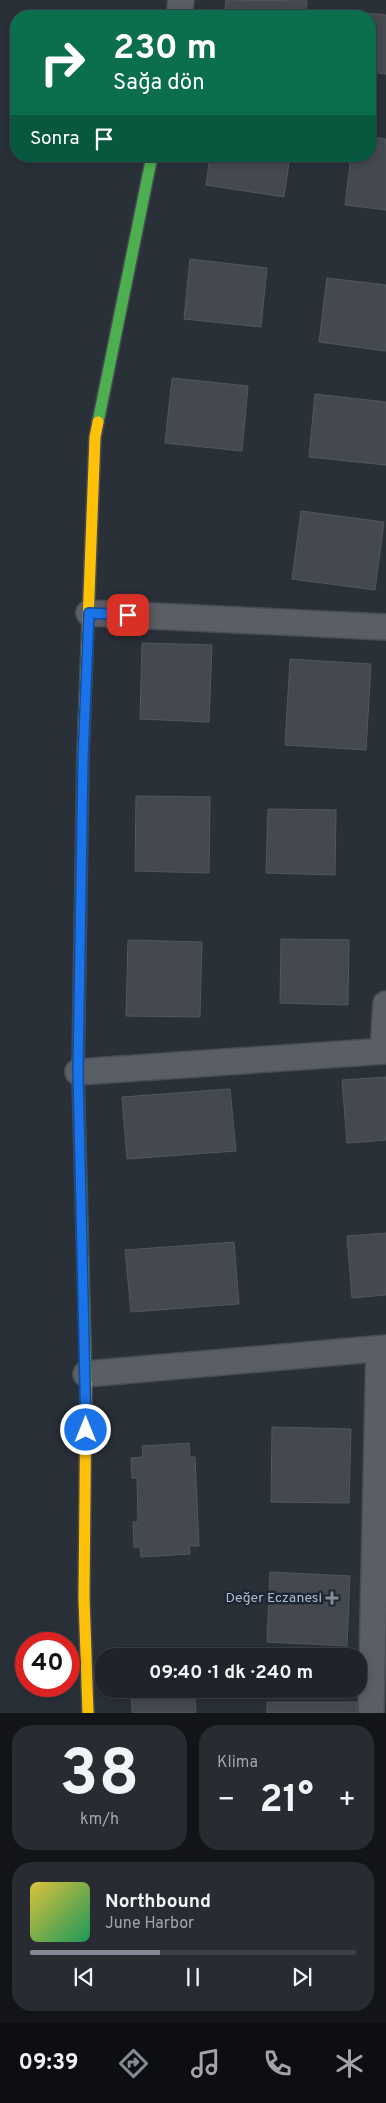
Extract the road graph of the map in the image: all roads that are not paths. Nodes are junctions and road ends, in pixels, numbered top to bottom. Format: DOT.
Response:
graph roads {
  1 [pos="151,162"];
  2 [pos="89,613"];
  3 [pos="386,627"];
  4 [pos="386,1004"];
  5 [pos="384,1050"];
  6 [pos="78,1072"];
  7 [pos="382,1348"];
  8 [pos="86,1374"];
  9 [pos="88,1713"];
  10 [pos="371,1713"];
  1 -- 2 [label="street"];
  2 -- 3 [label="street"];
  2 -- 6 [label="street"];
  4 -- 5 [label="street"];
  5 -- 6 [label="street"];
  6 -- 8 [label="street"];
  7 -- 8 [label="street"];
  7 -- 10 [label="street"];
  8 -- 9 [label="street"];
}
